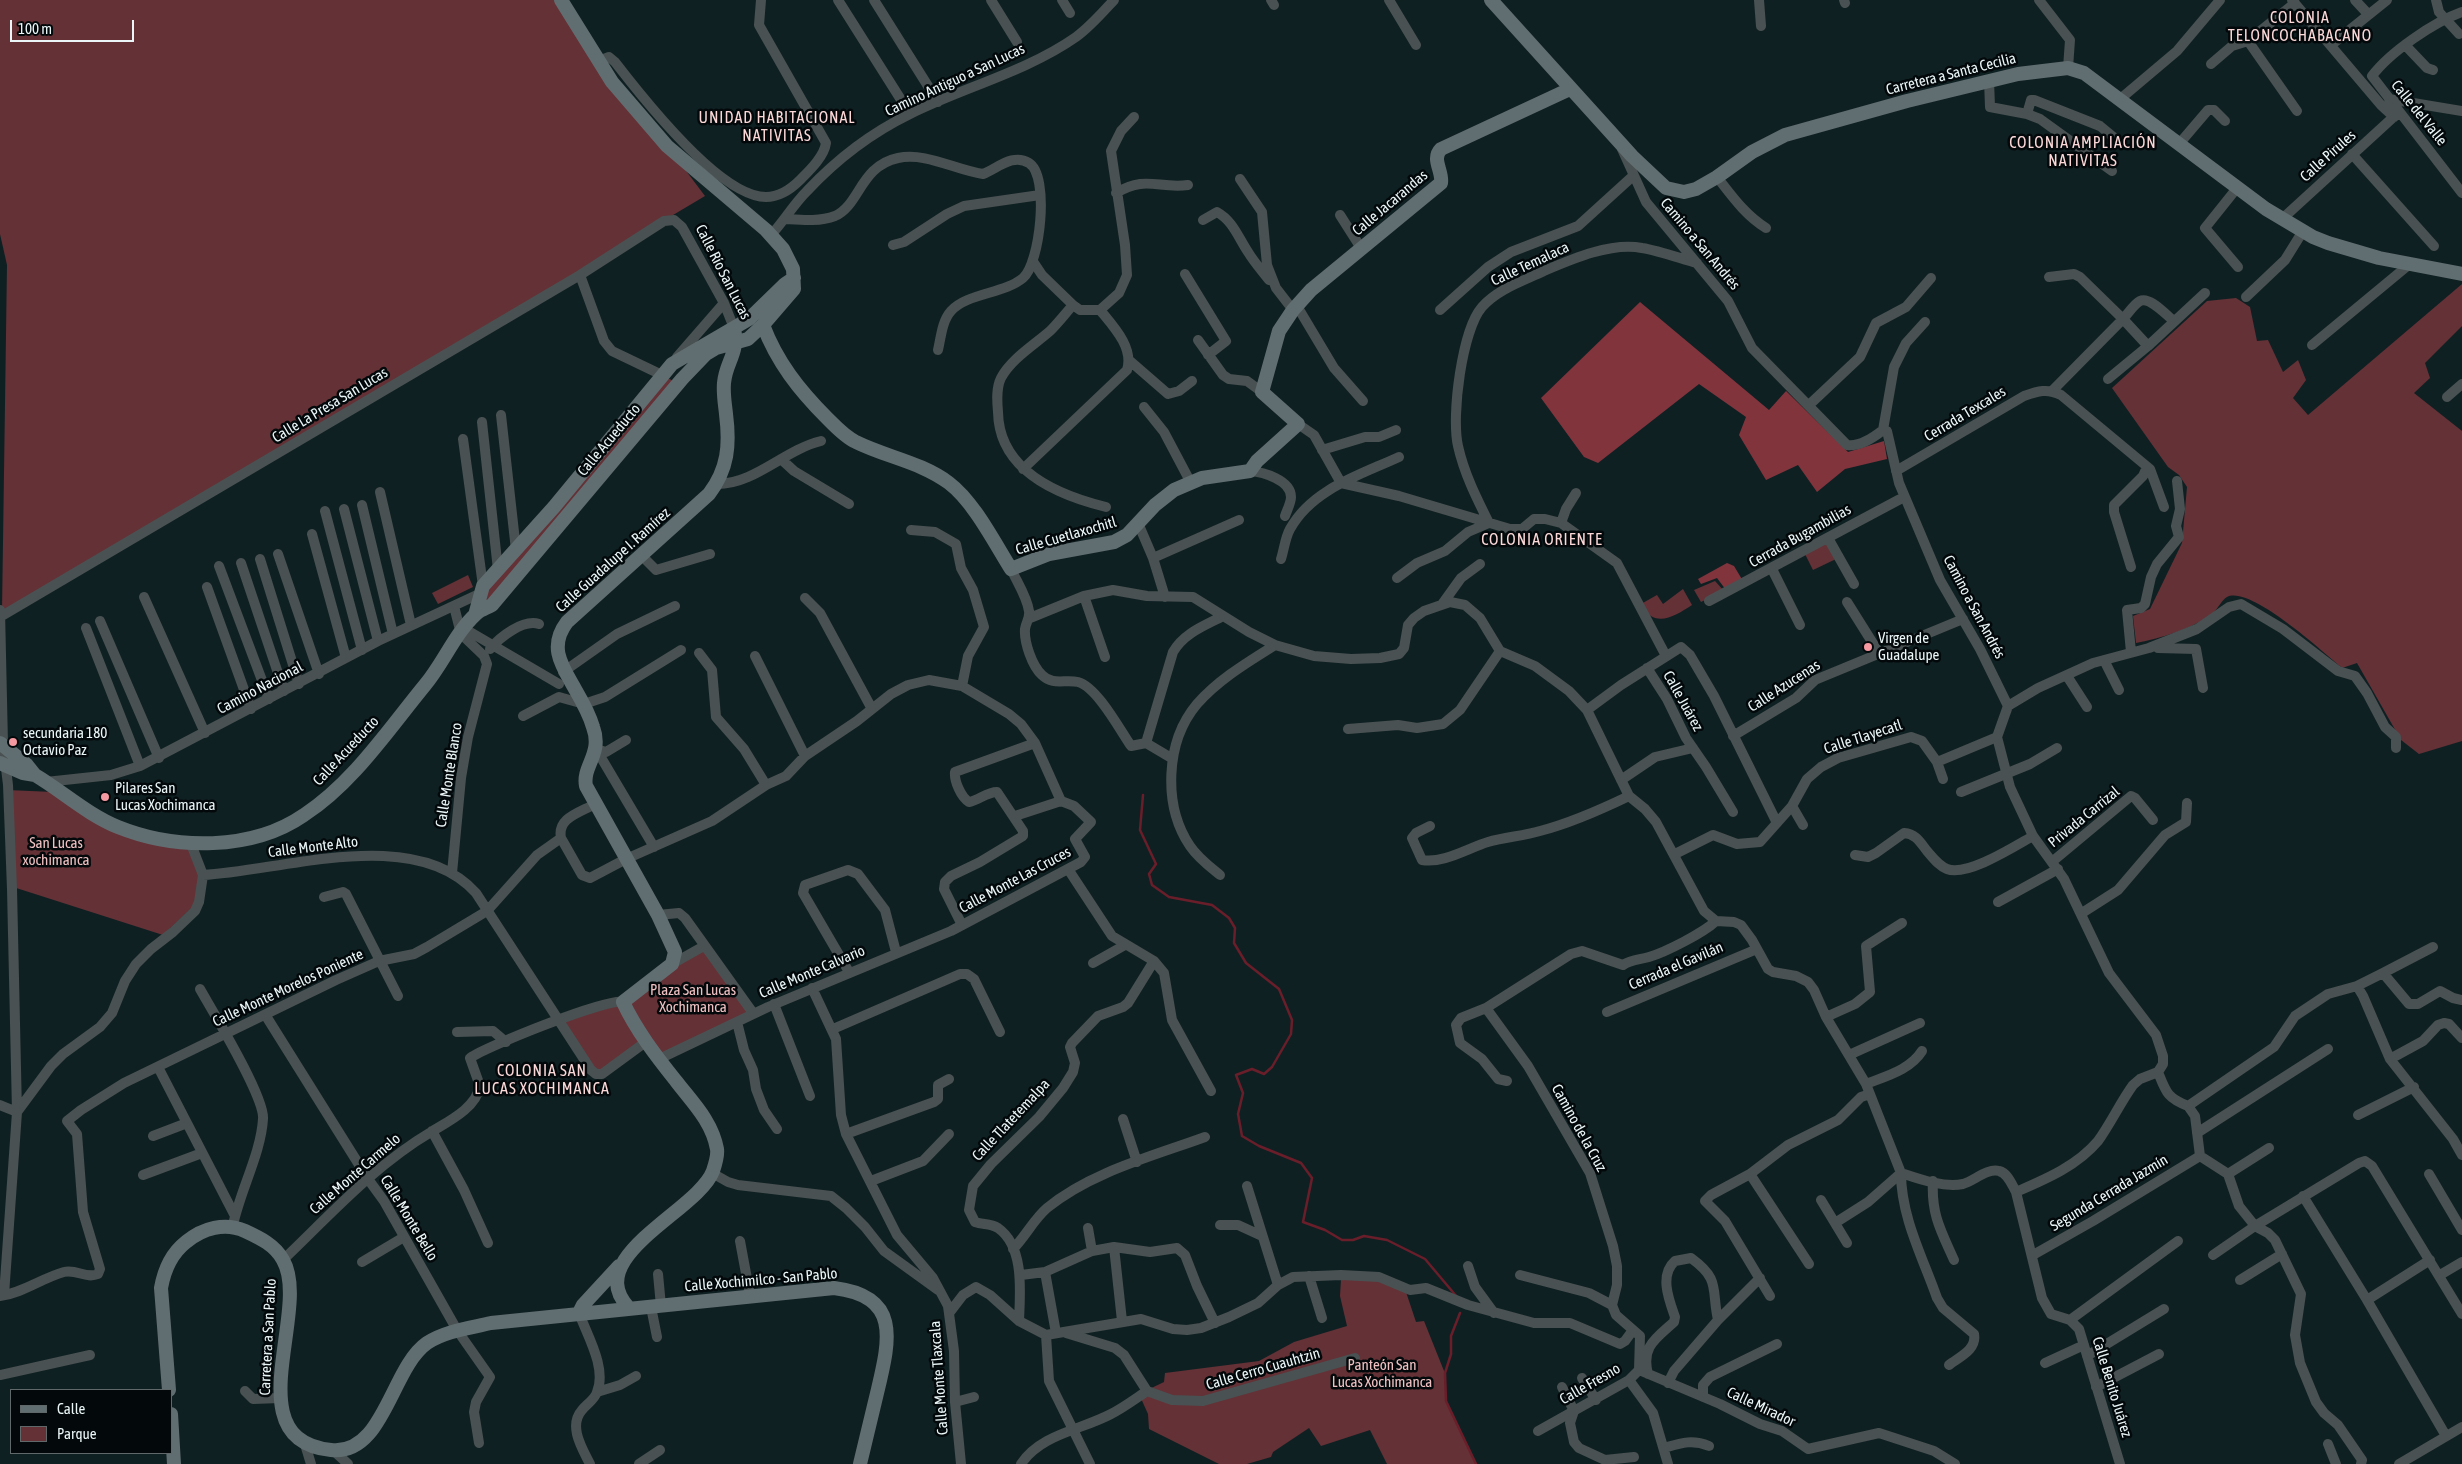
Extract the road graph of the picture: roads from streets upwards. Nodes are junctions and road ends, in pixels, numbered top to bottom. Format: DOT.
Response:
graph roads {
  1 [pos="561,0"];
  2 [pos="761,0"];
  3 [pos="838,0"];
  4 [pos="874,0"];
  5 [pos="991,0"];
  6 [pos="1062,0"];
  7 [pos="1113,0"];
  8 [pos="1388,0"];
  9 [pos="1491,0"];
  10 [pos="1759,0"];
  11 [pos="2039,0"];
  12 [pos="2220,0"];
  13 [pos="2356,0"];
  14 [pos="2387,0"];
  15 [pos="2436,0"];
  16 [pos="2294,2"];
  17 [pos="2462,12"];
  18 [pos="1070,13"];
  19 [pos="2368,14"];
  20 [pos="2444,19"];
  21 [pos="1761,26"];
  22 [pos="2459,34"];
  23 [pos="2248,41"];
  24 [pos="1017,42"];
  25 [pos="1416,45"];
  26 [pos="2331,45"];
  27 [pos="2406,46"];
  28 [pos="599,61"];
  29 [pos="2211,64"];
  30 [pos="2068,68"];
  31 [pos="2433,70"];
  32 [pos="1989,80"];
  33 [pos="1570,89"];
  34 [pos="2389,99"];
  35 [pos="2119,100"];
  36 [pos="938,102"];
  37 [pos="2296,111"];
  38 [pos="2462,111"];
  39 [pos="910,114"];
  40 [pos="2027,114"];
  41 [pos="2397,114"];
  42 [pos="1134,117"];
  43 [pos="2225,121"];
  44 [pos="2117,140"];
  45 [pos="1620,144"];
  46 [pos="2179,144"];
  47 [pos="2352,154"];
  48 [pos="2112,171"];
  49 [pos="1632,176"];
  50 [pos="1717,177"];
  51 [pos="1240,179"];
  52 [pos="1188,185"];
  53 [pos="2237,188"];
  54 [pos="1116,193"];
  55 [pos="2462,193"];
  56 [pos="1040,195"];
  57 [pos="1340,215"];
  58 [pos="785,219"];
  59 [pos="2282,219"];
  60 [pos="674,220"];
  61 [pos="1203,220"];
  62 [pos="1766,228"];
  63 [pos="2303,231"];
  64 [pos="771,235"];
  65 [pos="893,245"];
  66 [pos="2434,246"];
  67 [pos="1361,248"];
  68 [pos="1034,263"];
  69 [pos="1698,263"];
  70 [pos="2411,263"];
  71 [pos="2238,267"];
  72 [pos="1185,274"];
  73 [pos="2462,274"];
  74 [pos="580,275"];
  75 [pos="2048,277"];
  76 [pos="1932,278"];
  77 [pos="1276,288"];
  78 [pos="2205,293"];
  79 [pos="2246,297"];
  80 [pos="724,303"];
  81 [pos="1073,305"];
  82 [pos="770,308"];
  83 [pos="1295,308"];
  84 [pos="1100,310"];
  85 [pos="1440,310"];
  86 [pos="2123,319"];
  87 [pos="2174,321"];
  88 [pos="1925,322"];
  89 [pos="763,325"];
  90 [pos="739,336"];
  91 [pos="1198,340"];
  92 [pos="770,343"];
  93 [pos="2312,345"];
  94 [pos="2148,346"];
  95 [pos="938,350"];
  96 [pos="1208,355"];
  97 [pos="1130,361"];
  98 [pos="667,370"];
  99 [pos="682,379"];
  100 [pos="2108,379"];
  101 [pos="1192,381"];
  102 [pos="2462,384"];
  103 [pos="2052,391"];
  104 [pos="1262,392"];
  105 [pos="2447,397"];
  106 [pos="1363,401"];
  107 [pos="1809,405"];
  108 [pos="1144,407"];
  109 [pos="501,415"];
  110 [pos="482,422"];
  111 [pos="1298,424"];
  112 [pos="1396,430"];
  113 [pos="1883,430"];
  114 [pos="463,439"];
  115 [pos="821,441"];
  116 [pos="1322,450"];
  117 [pos="1399,458"];
  118 [pos="781,459"];
  119 [pos="2147,467"];
  120 [pos="1023,469"];
  121 [pos="1250,471"];
  122 [pos="1896,471"];
  123 [pos="2177,481"];
  124 [pos="1191,483"];
  125 [pos="1341,483"];
  126 [pos="717,484"];
  127 [pos="380,492"];
  128 [pos="1576,494"];
  129 [pos="1904,497"];
  130 [pos="849,504"];
  131 [pos="362,506"];
  132 [pos="1106,507"];
  133 [pos="2164,507"];
  134 [pos="344,510"];
  135 [pos="324,511"];
  136 [pos="1285,516"];
  137 [pos="1239,520"];
  138 [pos="1489,522"];
  139 [pos="1138,523"];
  140 [pos="1561,524"];
  141 [pos="911,530"];
  142 [pos="312,534"];
  143 [pos="1828,538"];
  144 [pos="516,550"];
  145 [pos="278,554"];
  146 [pos="710,554"];
  147 [pos="641,555"];
  148 [pos="1153,558"];
  149 [pos="260,559"];
  150 [pos="1281,559"];
  151 [pos="241,563"];
  152 [pos="1480,564"];
  153 [pos="219,566"];
  154 [pos="2130,567"];
  155 [pos="1011,569"];
  156 [pos="1772,569"];
  157 [pos="498,570"];
  158 [pos="1397,578"];
  159 [pos="1854,584"];
  160 [pos="206,588"];
  161 [pos="481,590"];
  162 [pos="1084,596"];
  163 [pos="1164,597"];
  164 [pos="144,598"];
  165 [pos="805,598"];
  166 [pos="1709,601"];
  167 [pos="1847,602"];
  168 [pos="1443,603"];
  169 [pos="454,606"];
  170 [pos="674,606"];
  171 [pos="0,609"];
  172 [pos="475,615"];
  173 [pos="1223,616"];
  174 [pos="0,617"];
  175 [pos="1030,618"];
  176 [pos="1964,619"];
  177 [pos="100,621"];
  178 [pos="539,624"];
  179 [pos="411,625"];
  180 [pos="1800,625"];
  181 [pos="86,628"];
  182 [pos="463,632"];
  183 [pos="393,634"];
  184 [pos="378,641"];
  185 [pos="493,645"];
  186 [pos="1275,645"];
  187 [pos="2149,648"];
  188 [pos="362,650"];
  189 [pos="682,650"];
  190 [pos="1500,650"];
  191 [pos="1879,652"];
  192 [pos="2131,652"];
  193 [pos="698,653"];
  194 [pos="484,656"];
  195 [pos="755,656"];
  196 [pos="1666,656"];
  197 [pos="1105,657"];
  198 [pos="346,658"];
  199 [pos="2104,660"];
  200 [pos="1647,668"];
  201 [pos="319,674"];
  202 [pos="2068,676"];
  203 [pos="561,678"];
  204 [pos="299,684"];
  205 [pos="962,686"];
  206 [pos="2203,688"];
  207 [pos="2119,690"];
  208 [pos="284,691"];
  209 [pos="269,699"];
  210 [pos="584,704"];
  211 [pos="2008,706"];
  212 [pos="2087,707"];
  213 [pos="251,709"];
  214 [pos="872,709"];
  215 [pos="1587,710"];
  216 [pos="523,716"];
  217 [pos="1348,729"];
  218 [pos="205,733"];
  219 [pos="1733,736"];
  220 [pos="1997,737"];
  221 [pos="626,740"];
  222 [pos="1035,743"];
  223 [pos="1146,743"];
  224 [pos="1,744"];
  225 [pos="1693,748"];
  226 [pos="2057,748"];
  227 [pos="2396,748"];
  228 [pos="596,749"];
  229 [pos="805,756"];
  230 [pos="159,758"];
  231 [pos="1173,760"];
  232 [pos="1937,762"];
  233 [pos="2,764"];
  234 [pos="140,766"];
  235 [pos="2005,774"];
  236 [pos="40,778"];
  237 [pos="1943,779"];
  238 [pos="1621,780"];
  239 [pos="766,785"];
  240 [pos="4,789"];
  241 [pos="1961,792"];
  242 [pos="1629,796"];
  243 [pos="1061,801"];
  244 [pos="595,804"];
  245 [pos="2187,804"];
  246 [pos="1792,806"];
  247 [pos="1733,812"];
  248 [pos="1015,816"];
  249 [pos="2153,820"];
  250 [pos="1777,823"];
  251 [pos="1803,825"];
  252 [pos="1430,826"];
  253 [pos="2033,836"];
  254 [pos="561,838"];
  255 [pos="192,844"];
  256 [pos="654,847"];
  257 [pos="1675,854"];
  258 [pos="1855,855"];
  259 [pos="626,859"];
  260 [pos="2056,865"];
  261 [pos="1068,869"];
  262 [pos="452,873"];
  263 [pos="203,875"];
  264 [pos="1220,875"];
  265 [pos="324,897"];
  266 [pos="1998,902"];
  267 [pos="487,911"];
  268 [pos="2082,913"];
  269 [pos="658,915"];
  270 [pos="1716,921"];
  271 [pos="1902,923"];
  272 [pos="962,925"];
  273 [pos="1125,945"];
  274 [pos="704,946"];
  275 [pos="2433,947"];
  276 [pos="1756,949"];
  277 [pos="896,952"];
  278 [pos="379,961"];
  279 [pos="1154,961"];
  280 [pos="1093,963"];
  281 [pos="672,964"];
  282 [pos="849,972"];
  283 [pos="2383,974"];
  284 [pos="2357,986"];
  285 [pos="812,988"];
  286 [pos="200,989"];
  287 [pos="398,996"];
  288 [pos="2462,1000"];
  289 [pos="623,1002"];
  290 [pos="774,1004"];
  291 [pos="1486,1008"];
  292 [pos="1607,1012"];
  293 [pos="753,1013"];
  294 [pos="266,1016"];
  295 [pos="1826,1017"];
  296 [pos="558,1019"];
  297 [pos="737,1022"];
  298 [pos="1920,1023"];
  299 [pos="833,1029"];
  300 [pos="457,1032"];
  301 [pos="1000,1032"];
  302 [pos="226,1034"];
  303 [pos="2462,1038"];
  304 [pos="647,1041"];
  305 [pos="506,1042"];
  306 [pos="2328,1049"];
  307 [pos="1922,1052"];
  308 [pos="1849,1055"];
  309 [pos="2390,1058"];
  310 [pos="659,1059"];
  311 [pos="158,1067"];
  312 [pos="2158,1072"];
  313 [pos="949,1078"];
  314 [pos="1507,1081"];
  315 [pos="2414,1087"];
  316 [pos="1868,1089"];
  317 [pos="1212,1091"];
  318 [pos="810,1096"];
  319 [pos="0,1105"];
  320 [pos="2188,1106"];
  321 [pos="16,1112"];
  322 [pos="2358,1115"];
  323 [pos="1123,1119"];
  324 [pos="187,1123"];
  325 [pos="778,1129"];
  326 [pos="432,1131"];
  327 [pos="2197,1133"];
  328 [pos="846,1134"];
  329 [pos="949,1134"];
  330 [pos="152,1136"];
  331 [pos="1205,1137"];
  332 [pos="2269,1148"];
  333 [pos="202,1153"];
  334 [pos="2462,1155"];
  335 [pos="2200,1156"];
  336 [pos="1137,1162"];
  337 [pos="712,1173"];
  338 [pos="1901,1173"];
  339 [pos="1750,1174"];
  340 [pos="2228,1174"];
  341 [pos="2429,1174"];
  342 [pos="143,1175"];
  343 [pos="368,1179"];
  344 [pos="871,1181"];
  345 [pos="1933,1181"];
  346 [pos="1247,1186"];
  347 [pos="2016,1192"];
  348 [pos="2303,1196"];
  349 [pos="1821,1200"];
  350 [pos="234,1221"];
  351 [pos="1835,1223"];
  352 [pos="1220,1226"];
  353 [pos="2255,1226"];
  354 [pos="1088,1228"];
  355 [pos="2462,1230"];
  356 [pos="1262,1236"];
  357 [pos="404,1237"];
  358 [pos="740,1241"];
  359 [pos="2178,1241"];
  360 [pos="488,1243"];
  361 [pos="1848,1243"];
  362 [pos="1114,1247"];
  363 [pos="1013,1249"];
  364 [pos="1092,1252"];
  365 [pos="2282,1254"];
  366 [pos="2033,1255"];
  367 [pos="2214,1255"];
  368 [pos="283,1260"];
  369 [pos="1954,1260"];
  370 [pos="2430,1260"];
  371 [pos="362,1262"];
  372 [pos="2462,1262"];
  373 [pos="1809,1264"];
  374 [pos="620,1265"];
  375 [pos="1468,1266"];
  376 [pos="1045,1272"];
  377 [pos="658,1274"];
  378 [pos="1021,1275"];
  379 [pos="1520,1275"];
  380 [pos="1309,1276"];
  381 [pos="2440,1276"];
  382 [pos="1760,1278"];
  383 [pos="2240,1280"];
  384 [pos="1278,1285"];
  385 [pos="941,1292"];
  386 [pos="2,1295"];
  387 [pos="750,1295"];
  388 [pos="1770,1296"];
  389 [pos="2367,1300"];
  390 [pos="1612,1305"];
  391 [pos="656,1306"];
  392 [pos="629,1308"];
  393 [pos="2164,1309"];
  394 [pos="950,1312"];
  395 [pos="579,1313"];
  396 [pos="1494,1313"];
  397 [pos="2462,1314"];
  398 [pos="1322,1318"];
  399 [pos="1718,1320"];
  400 [pos="2070,1320"];
  401 [pos="1020,1321"];
  402 [pos="1122,1321"];
  403 [pos="1215,1323"];
  404 [pos="457,1330"];
  405 [pos="1633,1330"];
  406 [pos="1055,1333"];
  407 [pos="657,1338"];
  408 [pos="1777,1344"];
  409 [pos="2084,1345"];
  410 [pos="2159,1354"];
  411 [pos="90,1356"];
  412 [pos="2087,1356"];
  413 [pos="1355,1358"];
  414 [pos="2044,1362"];
  415 [pos="1949,1365"];
  416 [pos="1644,1372"];
  417 [pos="0,1376"];
  418 [pos="636,1376"];
  419 [pos="1582,1378"];
  420 [pos="1629,1380"];
  421 [pos="1668,1383"];
  422 [pos="2096,1386"];
  423 [pos="1562,1387"];
  424 [pos="169,1389"];
  425 [pos="245,1391"];
  426 [pos="1147,1391"];
  427 [pos="597,1392"];
  428 [pos="974,1397"];
  429 [pos="1703,1397"];
  430 [pos="280,1398"];
  431 [pos="1596,1400"];
  432 [pos="955,1402"];
  433 [pos="1574,1411"];
  434 [pos="2462,1427"];
  435 [pos="1073,1429"];
  436 [pos="172,1431"];
  437 [pos="1538,1431"];
  438 [pos="2446,1436"];
  439 [pos="304,1442"];
  440 [pos="479,1443"];
  441 [pos="2328,1444"];
  442 [pos="1708,1446"];
  443 [pos="1664,1448"];
  444 [pos="660,1450"];
  445 [pos="334,1451"];
  446 [pos="1634,1456"];
  447 [pos="2365,1463"];
  448 [pos="174,1464"];
  449 [pos="311,1464"];
  450 [pos="348,1464"];
  451 [pos="590,1464"];
  452 [pos="639,1464"];
  453 [pos="860,1464"];
  454 [pos="961,1464"];
  455 [pos="1020,1464"];
  456 [pos="1090,1464"];
  457 [pos="1668,1464"];
  458 [pos="1955,1464"];
  459 [pos="2120,1464"];
  460 [pos="2336,1464"];
  461 [pos="2399,1464"];
  1 -- 28 [label="street"];
  2 -- 28 [label="street"];
  3 -- 39 [label="street"];
  4 -- 36 [label="street"];
  5 -- 24 [label="street"];
  6 -- 18 [label="street"];
  7 -- 36 [label="street, Camino Antiguo a San Lucas"];
  8 -- 25 [label="street"];
  9 -- 33 [label="street, Carretera a Santa Cecilia"];
  10 -- 21 [label="street"];
  11 -- 30 [label="street"];
  12 -- 35 [label="street"];
  13 -- 19 [label="street"];
  14 -- 19 [label="street"];
  15 -- 20 [label="street"];
  16 -- 23 [label="street"];
  16 -- 26 [label="street"];
  17 -- 20 [label="street"];
  19 -- 26 [label="street"];
  20 -- 22 [label="street"];
  20 -- 27 [label="street"];
  23 -- 29 [label="street"];
  23 -- 37 [label="street"];
  26 -- 41 [label="street"];
  27 -- 31 [label="street"];
  27 -- 34 [label="street, Calle del Valle"];
  28 -- 64 [label="street"];
  30 -- 32 [label="street, Carretera a Santa Cecilia"];
  30 -- 35 [label="street, Carretera a Santa Cecilia"];
  32 -- 40 [label="street"];
  32 -- 50 [label="street, Carretera a Santa Cecilia"];
  33 -- 45 [label="street, Carretera a Santa Cecilia"];
  33 -- 67 [label="street, Calle Jacarandas"];
  34 -- 38 [label="street"];
  34 -- 41 [label="street, Calle del Valle"];
  35 -- 46 [label="street, Carretera a Santa Cecilia"];
  36 -- 39 [label="street, Camino Antiguo a San Lucas"];
  39 -- 58 [label="street, Camino Antiguo a San Lucas"];
  40 -- 44 [label="street"];
  40 -- 48 [label="street"];
  41 -- 47 [label="street, Calle Pirules"];
  41 -- 55 [label="street, Calle del Valle"];
  42 -- 54 [label="street"];
  43 -- 46 [label="street"];
  45 -- 49 [label="street, Camino a San Andrés"];
  45 -- 50 [label="street, Carretera a Santa Cecilia"];
  46 -- 53 [label="street, Carretera a Santa Cecilia"];
  47 -- 59 [label="street, Calle Pirules"];
  47 -- 66 [label="street"];
  49 -- 69 [label="street, Camino a San Andrés"];
  49 -- 85 [label="street"];
  50 -- 62 [label="street"];
  51 -- 77 [label="street"];
  52 -- 54 [label="street"];
  53 -- 59 [label="street, Carretera a Santa Cecilia"];
  53 -- 71 [label="street"];
  54 -- 84 [label="street"];
  56 -- 58 [label="street"];
  56 -- 65 [label="street"];
  56 -- 68 [label="street"];
  57 -- 67 [label="street"];
  58 -- 64 [label="street, Camino Antiguo a San Lucas"];
  59 -- 63 [label="street, Carretera a Santa Cecilia"];
  60 -- 74 [label="street, Calle La Presa San Lucas"];
  60 -- 80 [label="street, Calle Río San Lucas"];
  61 -- 77 [label="street"];
  63 -- 70 [label="street, Carretera a Santa Cecilia"];
  63 -- 79 [label="street"];
  64 -- 82 [label="street, Calle Acueducto"];
  67 -- 83 [label="street, Calle Jacarandas"];
  68 -- 81 [label="street"];
  68 -- 95 [label="street"];
  69 -- 107 [label="street, Camino a San Andrés"];
  69 -- 138 [label="street, Calle Temalaca"];
  70 -- 73 [label="street, Carretera a Santa Cecilia"];
  70 -- 93 [label="street"];
  72 -- 96 [label="street"];
  74 -- 98 [label="street"];
  74 -- 174 [label="street, Calle La Presa San Lucas"];
  75 -- 86 [label="street"];
  76 -- 107 [label="street"];
  77 -- 83 [label="street"];
  78 -- 87 [label="street"];
  80 -- 90 [label="street, Calle Río San Lucas"];
  80 -- 98 [label="street, Calle Acueducto"];
  81 -- 84 [label="street"];
  81 -- 120 [label="street"];
  82 -- 89 [label="street, Calle Guadalupe I. Ramírez"];
  82 -- 90 [label="street, Calle Acueducto"];
  83 -- 104 [label="street, Calle Jacarandas"];
  83 -- 106 [label="street"];
  84 -- 97 [label="street"];
  86 -- 87 [label="street"];
  86 -- 94 [label="street"];
  86 -- 103 [label="street"];
  87 -- 94 [label="street"];
  88 -- 113 [label="street"];
  89 -- 90 [label="street, Calle Guadalupe I. Ramírez"];
  89 -- 92 [label="street"];
  90 -- 92 [label="street"];
  90 -- 98 [label="street, Calle Acueducto"];
  90 -- 99 [label="street, Calle Acueducto"];
  90 -- 126 [label="street, Calle Guadalupe I. Ramírez"];
  91 -- 96 [label="street"];
  92 -- 155 [label="street"];
  94 -- 100 [label="street"];
  96 -- 104 [label="street"];
  97 -- 101 [label="street"];
  97 -- 120 [label="street"];
  98 -- 99 [label="street"];
  98 -- 144 [label="street, Calle Acueducto"];
  99 -- 172 [label="street, Calle Acueducto"];
  102 -- 105 [label="street"];
  103 -- 119 [label="street"];
  103 -- 122 [label="street, Cerrada Texcales"];
  104 -- 111 [label="street"];
  107 -- 113 [label="street, Camino a San Andrés"];
  108 -- 124 [label="street"];
  109 -- 144 [label="street"];
  110 -- 157 [label="street"];
  111 -- 116 [label="street"];
  111 -- 121 [label="street"];
  112 -- 116 [label="street"];
  113 -- 122 [label="street, Camino a San Andrés"];
  114 -- 161 [label="street"];
  115 -- 118 [label="street"];
  116 -- 125 [label="street"];
  117 -- 125 [label="street"];
  118 -- 126 [label="street"];
  118 -- 130 [label="street"];
  119 -- 133 [label="street"];
  119 -- 154 [label="street"];
  120 -- 132 [label="street"];
  121 -- 124 [label="street, Calle Cuetlaxochitl"];
  121 -- 136 [label="street"];
  122 -- 129 [label="street, Camino a San Andrés"];
  123 -- 192 [label="street"];
  124 -- 139 [label="street, Calle Cuetlaxochitl"];
  125 -- 138 [label="street"];
  125 -- 150 [label="street"];
  126 -- 147 [label="street, Calle Guadalupe I. Ramírez"];
  127 -- 179 [label="street"];
  128 -- 140 [label="street"];
  129 -- 143 [label="street, Cerrada Bugambilias"];
  129 -- 176 [label="street, Camino a San Andrés"];
  131 -- 183 [label="street"];
  134 -- 184 [label="street"];
  135 -- 188 [label="street"];
  137 -- 148 [label="street"];
  138 -- 140 [label="street"];
  138 -- 158 [label="street"];
  139 -- 148 [label="street"];
  139 -- 155 [label="street, Calle Cuetlaxochitl"];
  140 -- 196 [label="street"];
  141 -- 205 [label="street"];
  142 -- 198 [label="street"];
  143 -- 156 [label="street, Cerrada Bugambilias"];
  143 -- 159 [label="street"];
  144 -- 157 [label="street, Calle Acueducto"];
  145 -- 201 [label="street"];
  146 -- 147 [label="street"];
  147 -- 203 [label="street, Calle Guadalupe I. Ramírez"];
  148 -- 163 [label="street"];
  149 -- 204 [label="street"];
  151 -- 208 [label="street"];
  152 -- 168 [label="street"];
  153 -- 209 [label="street"];
  155 -- 175 [label="street"];
  156 -- 166 [label="street, Cerrada Bugambilias"];
  156 -- 180 [label="street"];
  157 -- 161 [label="street, Calle Acueducto"];
  160 -- 213 [label="street"];
  161 -- 169 [label="street, Camino Nacional"];
  161 -- 172 [label="street, Calle Acueducto"];
  162 -- 163 [label="street"];
  162 -- 175 [label="street"];
  162 -- 197 [label="street"];
  163 -- 173 [label="street"];
  164 -- 218 [label="street"];
  165 -- 214 [label="street"];
  167 -- 191 [label="street"];
  168 -- 186 [label="street"];
  168 -- 190 [label="street"];
  169 -- 179 [label="street, Camino Nacional"];
  169 -- 182 [label="street"];
  170 -- 203 [label="street"];
  171 -- 174 [label="street"];
  172 -- 182 [label="street, Calle Acueducto"];
  173 -- 186 [label="street"];
  173 -- 223 [label="street"];
  174 -- 224 [label="street"];
  175 -- 223 [label="street"];
  176 -- 191 [label="street, Calle Azucenas"];
  176 -- 211 [label="street, Camino a San Andrés"];
  177 -- 230 [label="street"];
  178 -- 185 [label="street"];
  179 -- 183 [label="street, Camino Nacional"];
  181 -- 234 [label="street"];
  182 -- 185 [label="street"];
  182 -- 194 [label="street"];
  182 -- 255 [label="street, Calle Acueducto"];
  183 -- 184 [label="street, Camino Nacional"];
  184 -- 188 [label="street, Camino Nacional"];
  185 -- 194 [label="street"];
  185 -- 203 [label="street"];
  186 -- 231 [label="street"];
  187 -- 192 [label="street"];
  187 -- 206 [label="street"];
  187 -- 227 [label="street"];
  188 -- 198 [label="street, Camino Nacional"];
  189 -- 210 [label="street"];
  190 -- 215 [label="street"];
  190 -- 217 [label="street"];
  191 -- 219 [label="street, Calle Azucenas"];
  192 -- 199 [label="street"];
  193 -- 239 [label="street"];
  194 -- 262 [label="street, Calle Monte Blanco"];
  195 -- 229 [label="street"];
  196 -- 200 [label="street"];
  196 -- 219 [label="street"];
  198 -- 201 [label="street, Camino Nacional"];
  199 -- 202 [label="street"];
  199 -- 207 [label="street"];
  200 -- 215 [label="street"];
  200 -- 225 [label="street, Calle Juárez"];
  201 -- 204 [label="street, Camino Nacional"];
  202 -- 211 [label="street"];
  202 -- 212 [label="street"];
  203 -- 210 [label="street, Calle Guadalupe I. Ramírez"];
  204 -- 208 [label="street, Camino Nacional"];
  205 -- 214 [label="street"];
  205 -- 222 [label="street"];
  208 -- 209 [label="street, Camino Nacional"];
  209 -- 213 [label="street, Camino Nacional"];
  210 -- 216 [label="street"];
  210 -- 228 [label="street, Calle Guadalupe I. Ramírez"];
  211 -- 220 [label="street"];
  213 -- 218 [label="street, Camino Nacional"];
  214 -- 229 [label="street"];
  215 -- 238 [label="street"];
  218 -- 230 [label="street, Camino Nacional"];
  219 -- 250 [label="street"];
  220 -- 232 [label="street"];
  220 -- 235 [label="street"];
  221 -- 228 [label="street"];
  222 -- 243 [label="street"];
  222 -- 248 [label="street"];
  223 -- 231 [label="street"];
  224 -- 233 [label="street"];
  224 -- 236 [label="street, Calle Acueducto"];
  225 -- 238 [label="street, Calle Juárez"];
  225 -- 247 [label="street, Calle Juárez"];
  226 -- 235 [label="street"];
  228 -- 244 [label="street, Calle Guadalupe I. Ramírez"];
  228 -- 256 [label="street"];
  229 -- 239 [label="street"];
  230 -- 234 [label="street, Camino Nacional"];
  231 -- 264 [label="street"];
  232 -- 237 [label="street, Calle Tlayecatl"];
  232 -- 246 [label="street, Calle Tlayecatl"];
  233 -- 236 [label="street, Calle Acueducto"];
  233 -- 240 [label="street"];
  234 -- 236 [label="street, Camino Nacional"];
  235 -- 241 [label="street"];
  235 -- 253 [label="street"];
  236 -- 255 [label="street, Calle Acueducto"];
  238 -- 242 [label="street"];
  239 -- 256 [label="street"];
  240 -- 321 [label="street"];
  242 -- 252 [label="street"];
  242 -- 257 [label="street"];
  243 -- 248 [label="street"];
  243 -- 261 [label="street, Calle Monte Las Cruces"];
  244 -- 254 [label="street"];
  244 -- 259 [label="street, Calle Guadalupe I. Ramírez"];
  245 -- 268 [label="street"];
  246 -- 250 [label="street, Calle Tlayecatl"];
  246 -- 251 [label="street"];
  248 -- 272 [label="street"];
  249 -- 260 [label="street, Privada Carrizal"];
  250 -- 257 [label="street, Calle Tlayecatl"];
  253 -- 258 [label="street"];
  253 -- 260 [label="street"];
  254 -- 259 [label="street"];
  254 -- 267 [label="street, Calle Monte Morelos Poniente"];
  255 -- 263 [label="street"];
  256 -- 259 [label="street"];
  257 -- 270 [label="street"];
  259 -- 269 [label="street, Calle Guadalupe I. Ramírez"];
  260 -- 266 [label="street"];
  260 -- 268 [label="street"];
  261 -- 272 [label="street, Calle Monte Las Cruces"];
  261 -- 273 [label="street"];
  262 -- 263 [label="street, Calle Monte Alto"];
  262 -- 267 [label="street, Calle Monte Alto"];
  263 -- 321 [label="street"];
  265 -- 278 [label="street"];
  267 -- 278 [label="street, Calle Monte Morelos Poniente"];
  267 -- 296 [label="street, Calle Monte Alto"];
  268 -- 312 [label="street"];
  269 -- 274 [label="street"];
  269 -- 281 [label="street, Calle Guadalupe I. Ramírez"];
  270 -- 276 [label="street"];
  270 -- 291 [label="street"];
  271 -- 295 [label="street"];
  272 -- 277 [label="street, Calle Monte Las Cruces"];
  273 -- 279 [label="street"];
  273 -- 280 [label="street"];
  274 -- 281 [label="street"];
  274 -- 293 [label="street"];
  275 -- 283 [label="street"];
  276 -- 292 [label="street, Cerrada el Gavilán"];
  276 -- 295 [label="street"];
  277 -- 282 [label="street, Calle Monte Calvario"];
  277 -- 282 [label="street"];
  278 -- 287 [label="street"];
  278 -- 294 [label="street, Calle Monte Morelos Poniente"];
  279 -- 317 [label="street"];
  279 -- 363 [label="street, Calle Tlatetemalpa"];
  281 -- 289 [label="street"];
  282 -- 285 [label="street, Calle Monte Calvario"];
  283 -- 284 [label="street"];
  283 -- 288 [label="street"];
  284 -- 309 [label="street"];
  284 -- 320 [label="street"];
  285 -- 290 [label="street, Calle Monte Calvario"];
  285 -- 299 [label="street, Calle Monte Tlaxcala"];
  286 -- 302 [label="street"];
  289 -- 296 [label="street, Calle Monte Carmelo"];
  289 -- 304 [label="street"];
  290 -- 293 [label="street, Calle Monte Calvario"];
  290 -- 318 [label="street"];
  291 -- 314 [label="street"];
  291 -- 390 [label="street, Camino de la Cruz"];
  293 -- 297 [label="street, Calle Monte Calvario"];
  294 -- 302 [label="street, Calle Monte Morelos Poniente"];
  294 -- 343 [label="street, Calle Monte Bello"];
  295 -- 308 [label="street"];
  296 -- 304 [label="street"];
  296 -- 305 [label="street, Calle Monte Carmelo"];
  297 -- 310 [label="street, Calle Monte Calvario"];
  297 -- 325 [label="street"];
  298 -- 308 [label="street"];
  299 -- 301 [label="street"];
  299 -- 328 [label="street, Calle Monte Tlaxcala"];
  300 -- 305 [label="street"];
  302 -- 311 [label="street, Calle Monte Morelos Poniente"];
  302 -- 350 [label="street"];
  303 -- 309 [label="street"];
  304 -- 310 [label="street"];
  305 -- 326 [label="street, Calle Monte Carmelo"];
  306 -- 327 [label="street"];
  307 -- 316 [label="street"];
  308 -- 316 [label="street"];
  309 -- 315 [label="street"];
  310 -- 337 [label="street"];
  311 -- 324 [label="street"];
  311 -- 386 [label="street, Calle Monte Morelos Poniente"];
  312 -- 320 [label="street"];
  312 -- 347 [label="street"];
  313 -- 328 [label="street"];
  315 -- 322 [label="street"];
  315 -- 334 [label="street"];
  316 -- 338 [label="street"];
  316 -- 339 [label="street"];
  319 -- 321 [label="street"];
  320 -- 327 [label="street"];
  321 -- 386 [label="street"];
  323 -- 336 [label="street"];
  324 -- 330 [label="street"];
  324 -- 333 [label="street"];
  326 -- 343 [label="street, Calle Monte Carmelo"];
  326 -- 360 [label="street"];
  327 -- 335 [label="street"];
  328 -- 344 [label="street, Calle Monte Tlaxcala"];
  329 -- 344 [label="street"];
  331 -- 336 [label="street"];
  332 -- 340 [label="street"];
  333 -- 342 [label="street"];
  333 -- 350 [label="street"];
  335 -- 340 [label="street"];
  335 -- 366 [label="street, Segunda Cerrada Jazmín"];
  336 -- 363 [label="street"];
  337 -- 374 [label="street"];
  337 -- 385 [label="street"];
  338 -- 345 [label="street"];
  338 -- 351 [label="street"];
  338 -- 415 [label="street"];
  339 -- 373 [label="street"];
  339 -- 382 [label="street"];
  340 -- 353 [label="street"];
  341 -- 355 [label="street"];
  343 -- 357 [label="street, Calle Monte Bello"];
  343 -- 368 [label="street, Calle Monte Carmelo"];
  344 -- 385 [label="street, Calle Monte Tlaxcala"];
  345 -- 347 [label="street"];
  345 -- 369 [label="street"];
  346 -- 356 [label="street"];
  347 -- 366 [label="street"];
  348 -- 353 [label="street"];
  348 -- 370 [label="street"];
  348 -- 389 [label="street"];
  349 -- 351 [label="street"];
  350 -- 368 [label="street, Carretera a San Pablo"];
  350 -- 424 [label="street"];
  351 -- 361 [label="street"];
  352 -- 356 [label="street"];
  353 -- 365 [label="street"];
  353 -- 367 [label="street"];
  354 -- 364 [label="street"];
  356 -- 384 [label="street"];
  357 -- 371 [label="street"];
  357 -- 404 [label="street, Calle Monte Bello"];
  358 -- 387 [label="street"];
  359 -- 400 [label="street"];
  362 -- 364 [label="street"];
  362 -- 402 [label="street"];
  362 -- 403 [label="street"];
  363 -- 378 [label="street, Calle Tlatetemalpa"];
  364 -- 376 [label="street"];
  365 -- 383 [label="street"];
  365 -- 447 [label="street"];
  366 -- 400 [label="street"];
  368 -- 430 [label="street, Carretera a San Pablo"];
  370 -- 381 [label="street"];
  370 -- 389 [label="street"];
  372 -- 381 [label="street"];
  374 -- 392 [label="street"];
  374 -- 395 [label="street"];
  375 -- 396 [label="street"];
  376 -- 378 [label="street"];
  376 -- 406 [label="street"];
  377 -- 391 [label="street"];
  378 -- 401 [label="street, Calle Tlatetemalpa"];
  379 -- 390 [label="street"];
  380 -- 384 [label="street"];
  380 -- 396 [label="street"];
  380 -- 398 [label="street"];
  381 -- 397 [label="street"];
  382 -- 388 [label="street"];
  382 -- 399 [label="street"];
  384 -- 403 [label="street"];
  385 -- 394 [label="street, Calle Monte Tlaxcala"];
  387 -- 391 [label="street, Calle Xochimilco - San Pablo"];
  387 -- 453 [label="street, Calle Xochimilco - San Pablo"];
  389 -- 438 [label="street"];
  390 -- 405 [label="street, Calle Fresno"];
  391 -- 392 [label="street, Calle Xochimilco - San Pablo"];
  391 -- 407 [label="street"];
  392 -- 395 [label="street"];
  393 -- 412 [label="street"];
  394 -- 401 [label="street"];
  394 -- 432 [label="street, Calle Monte Tlaxcala"];
  395 -- 404 [label="street"];
  395 -- 427 [label="street"];
  396 -- 405 [label="street"];
  399 -- 416 [label="street"];
  399 -- 421 [label="street"];
  400 -- 409 [label="street, Calle Benito Juárez"];
  401 -- 406 [label="street"];
  402 -- 403 [label="street"];
  402 -- 406 [label="street"];
  404 -- 440 [label="street, Calle Monte Bello"];
  404 -- 445 [label="street"];
  405 -- 416 [label="street, Calle Fresno"];
  406 -- 426 [label="street"];
  406 -- 435 [label="street"];
  408 -- 429 [label="street"];
  409 -- 412 [label="street, Calle Benito Juárez"];
  409 -- 414 [label="street"];
  410 -- 422 [label="street"];
  411 -- 417 [label="street"];
  412 -- 422 [label="street, Calle Benito Juárez"];
  413 -- 426 [label="street, Calle Cerro Cuauhtzin"];
  416 -- 420 [label="street, Calle Fresno"];
  416 -- 421 [label="street, Calle Mirador"];
  418 -- 427 [label="street"];
  419 -- 431 [label="street"];
  420 -- 431 [label="street, Calle Fresno"];
  420 -- 443 [label="street"];
  421 -- 429 [label="street, Calle Mirador"];
  422 -- 459 [label="street, Calle Benito Juárez"];
  423 -- 433 [label="street"];
  425 -- 430 [label="street"];
  426 -- 435 [label="street"];
  427 -- 451 [label="street"];
  428 -- 432 [label="street"];
  429 -- 458 [label="street, Calle Mirador"];
  430 -- 439 [label="street, Carretera a San Pablo"];
  431 -- 433 [label="street, Calle Fresno"];
  432 -- 454 [label="street, Calle Monte Tlaxcala"];
  433 -- 437 [label="street, Calle Fresno"];
  433 -- 446 [label="street"];
  434 -- 438 [label="street"];
  435 -- 455 [label="street"];
  435 -- 456 [label="street"];
  436 -- 448 [label="street"];
  438 -- 461 [label="street"];
  439 -- 445 [label="street, Carretera a San Pablo"];
  439 -- 449 [label="street"];
  441 -- 460 [label="street"];
  442 -- 443 [label="street"];
  443 -- 457 [label="street"];
  444 -- 452 [label="street"];
  445 -- 450 [label="street"];
}
